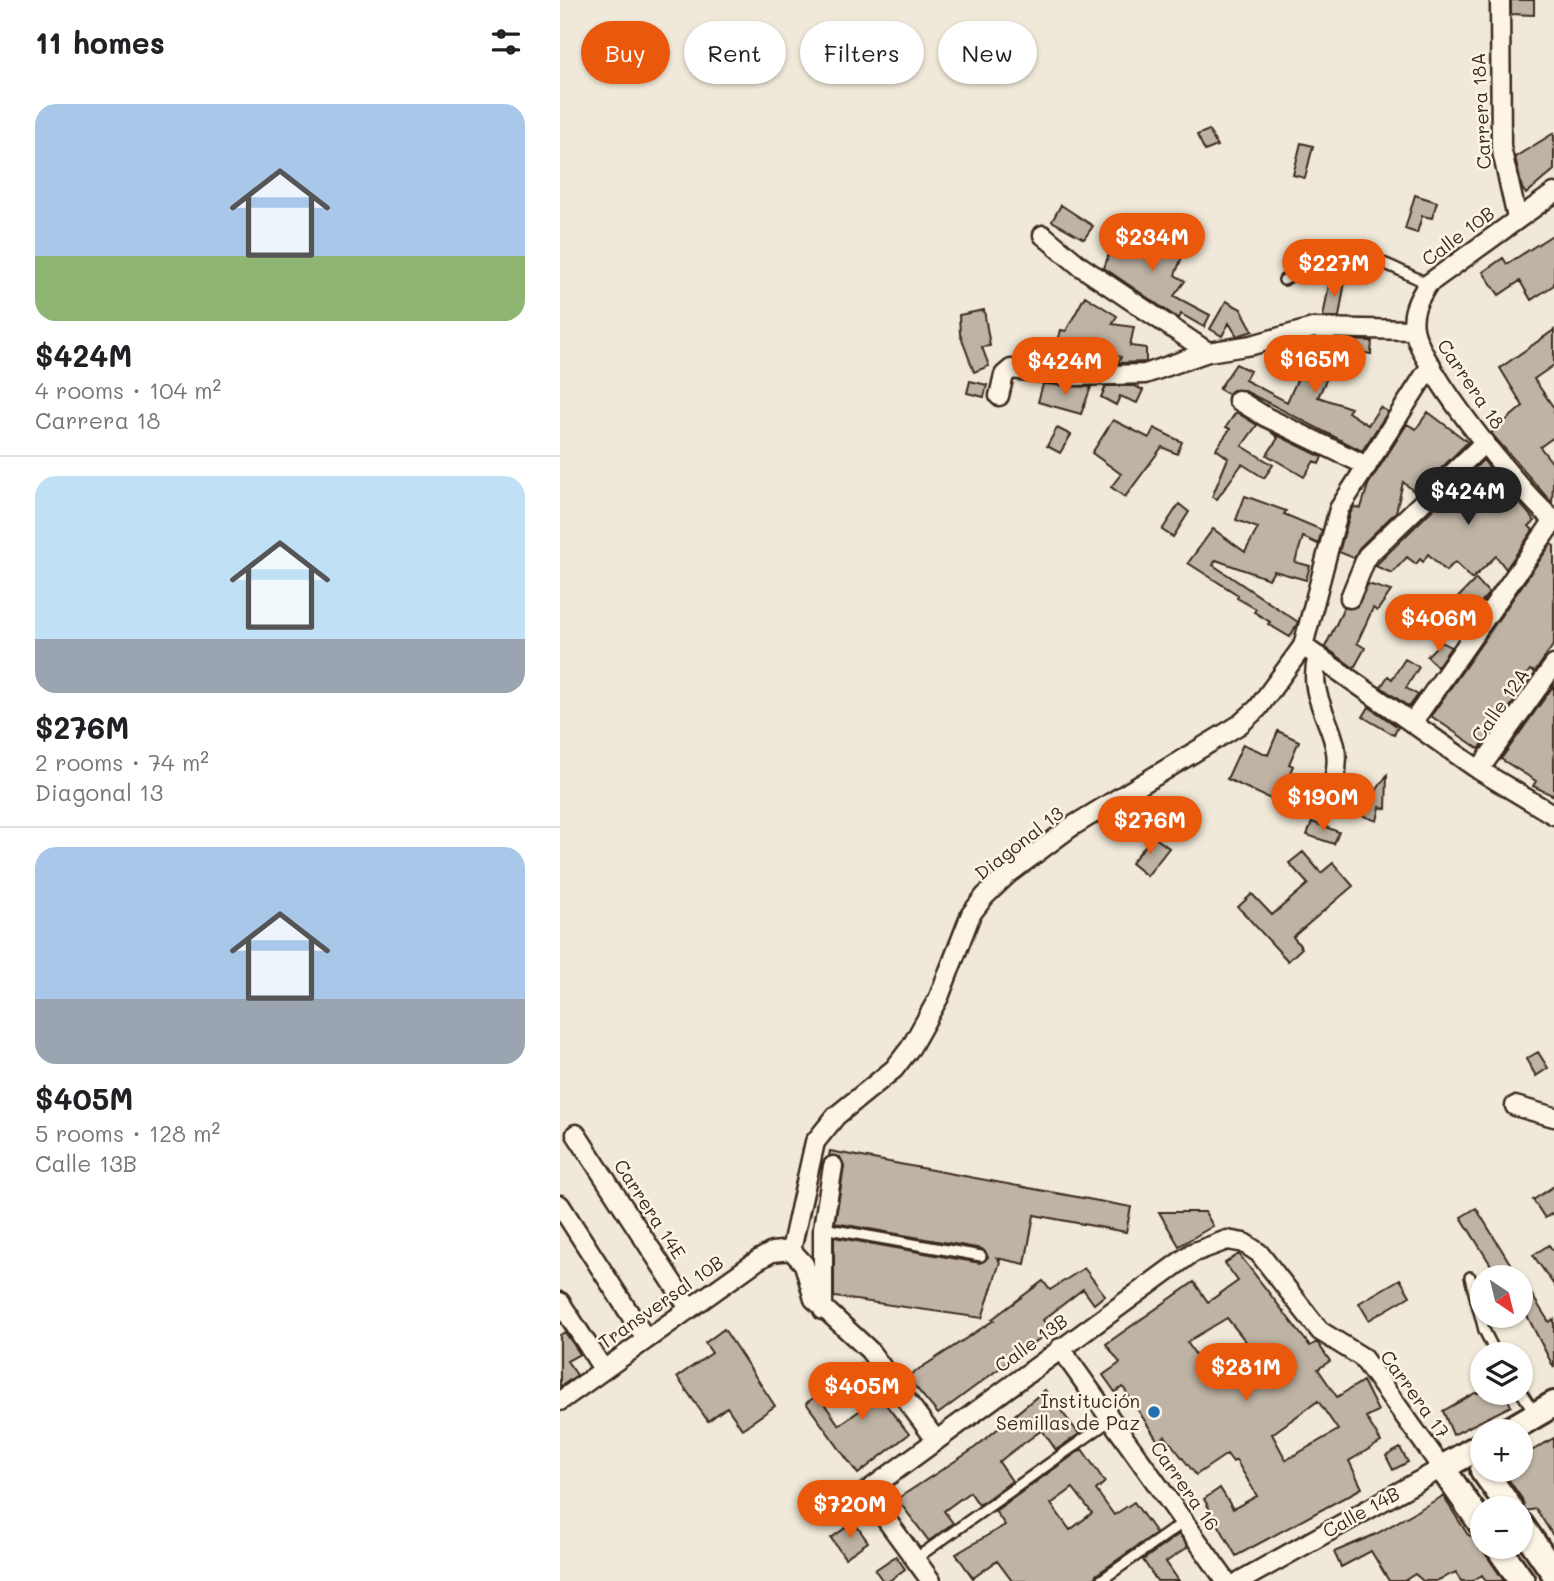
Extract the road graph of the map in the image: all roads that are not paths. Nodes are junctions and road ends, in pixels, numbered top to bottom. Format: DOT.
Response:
graph roads {
  1 [pos="1500,0"];
  2 [pos="1554,193"];
  3 [pos="1517,218"];
  4 [pos="1043,235"];
  5 [pos="1284,281"];
  6 [pos="1429,284"];
  7 [pos="1414,330"];
  8 [pos="1208,352"];
  9 [pos="1431,365"];
  10 [pos="999,396"];
  11 [pos="1238,400"];
  12 [pos="1485,442"];
  13 [pos="1367,466"];
  14 [pos="1554,520"];
  15 [pos="1350,598"];
  16 [pos="1310,651"];
  17 [pos="1554,665"];
  18 [pos="1412,723"];
  19 [pos="1479,770"];
  20 [pos="1329,793"];
  21 [pos="1554,815"];
  22 [pos="1515,1106"];
  23 [pos="1554,1117"];
  24 [pos="560,1144"];
  25 [pos="833,1166"];
  26 [pos="560,1205"];
  27 [pos="823,1228"];
  28 [pos="1227,1240"];
  29 [pos="792,1250"];
  30 [pos="981,1256"];
  31 [pos="560,1302"];
  32 [pos="689,1308"];
  33 [pos="823,1310"];
  34 [pos="646,1339"];
  35 [pos="1060,1348"];
  36 [pos="603,1369"];
  37 [pos="560,1401"];
  38 [pos="1545,1409"];
  39 [pos="1112,1419"];
  40 [pos="1528,1419"];
  41 [pos="936,1440"];
  42 [pos="1470,1461"];
  43 [pos="1442,1468"];
  44 [pos="1470,1508"];
  45 [pos="1184,1522"];
  46 [pos="1533,1542"];
  47 [pos="915,1559"];
  48 [pos="1506,1559"];
  49 [pos="1554,1573"];
  50 [pos="931,1581"];
  51 [pos="1100,1581"];
  52 [pos="1226,1581"];
  53 [pos="1240,1581"];
  54 [pos="1522,1581"];
  1 -- 3 [label="street, Carrera 18A"];
  2 -- 3 [label="street, Calle 10B"];
  3 -- 6 [label="street, Calle 10B"];
  4 -- 8 [label="street"];
  5 -- 6 [label="lane"];
  6 -- 7 [label="street, Calle 10B"];
  7 -- 8 [label="street"];
  7 -- 9 [label="street, Carrera 18"];
  8 -- 10 [label="street"];
  9 -- 12 [label="street, Carrera 18"];
  9 -- 13 [label="street"];
  11 -- 13 [label="street"];
  12 -- 14 [label="street, Carrera 18"];
  12 -- 15 [label="street"];
  13 -- 16 [label="street"];
  14 -- 18 [label="street"];
  16 -- 18 [label="street"];
  16 -- 20 [label="street"];
  16 -- 29 [label="street, Diagonal 13"];
  17 -- 19 [label="street, Calle 12A"];
  18 -- 19 [label="street"];
  19 -- 21 [label="street"];
  22 -- 23 [label="street"];
  24 -- 32 [label="street, Carrera 14E"];
  25 -- 27 [label="street"];
  26 -- 34 [label="street"];
  27 -- 30 [label="lane"];
  27 -- 33 [label="street"];
  28 -- 35 [label="street, Calle 13B"];
  28 -- 43 [label="street, Carrera 17"];
  29 -- 32 [label="street, Transversal 10B"];
  29 -- 33 [label="street"];
  31 -- 36 [label="street"];
  32 -- 34 [label="street, Transversal 10B"];
  33 -- 41 [label="street"];
  34 -- 36 [label="street, Transversal 10B"];
  35 -- 39 [label="street, Carrera 16"];
  35 -- 41 [label="street, Calle 13B"];
  36 -- 37 [label="street, Transversal 10B"];
  38 -- 40 [label="street"];
  39 -- 45 [label="street, Carrera 16"];
  39 -- 47 [label="lane"];
  41 -- 47 [label="street, Calle 13B"];
  42 -- 43 [label="street, Calle 14B"];
  43 -- 44 [label="street"];
  43 -- 53 [label="street, Calle 14B"];
  45 -- 51 [label="lane"];
  45 -- 52 [label="street, Carrera 16"];
  46 -- 49 [label="street"];
  47 -- 50 [label="street"];
  48 -- 54 [label="street"];
}
